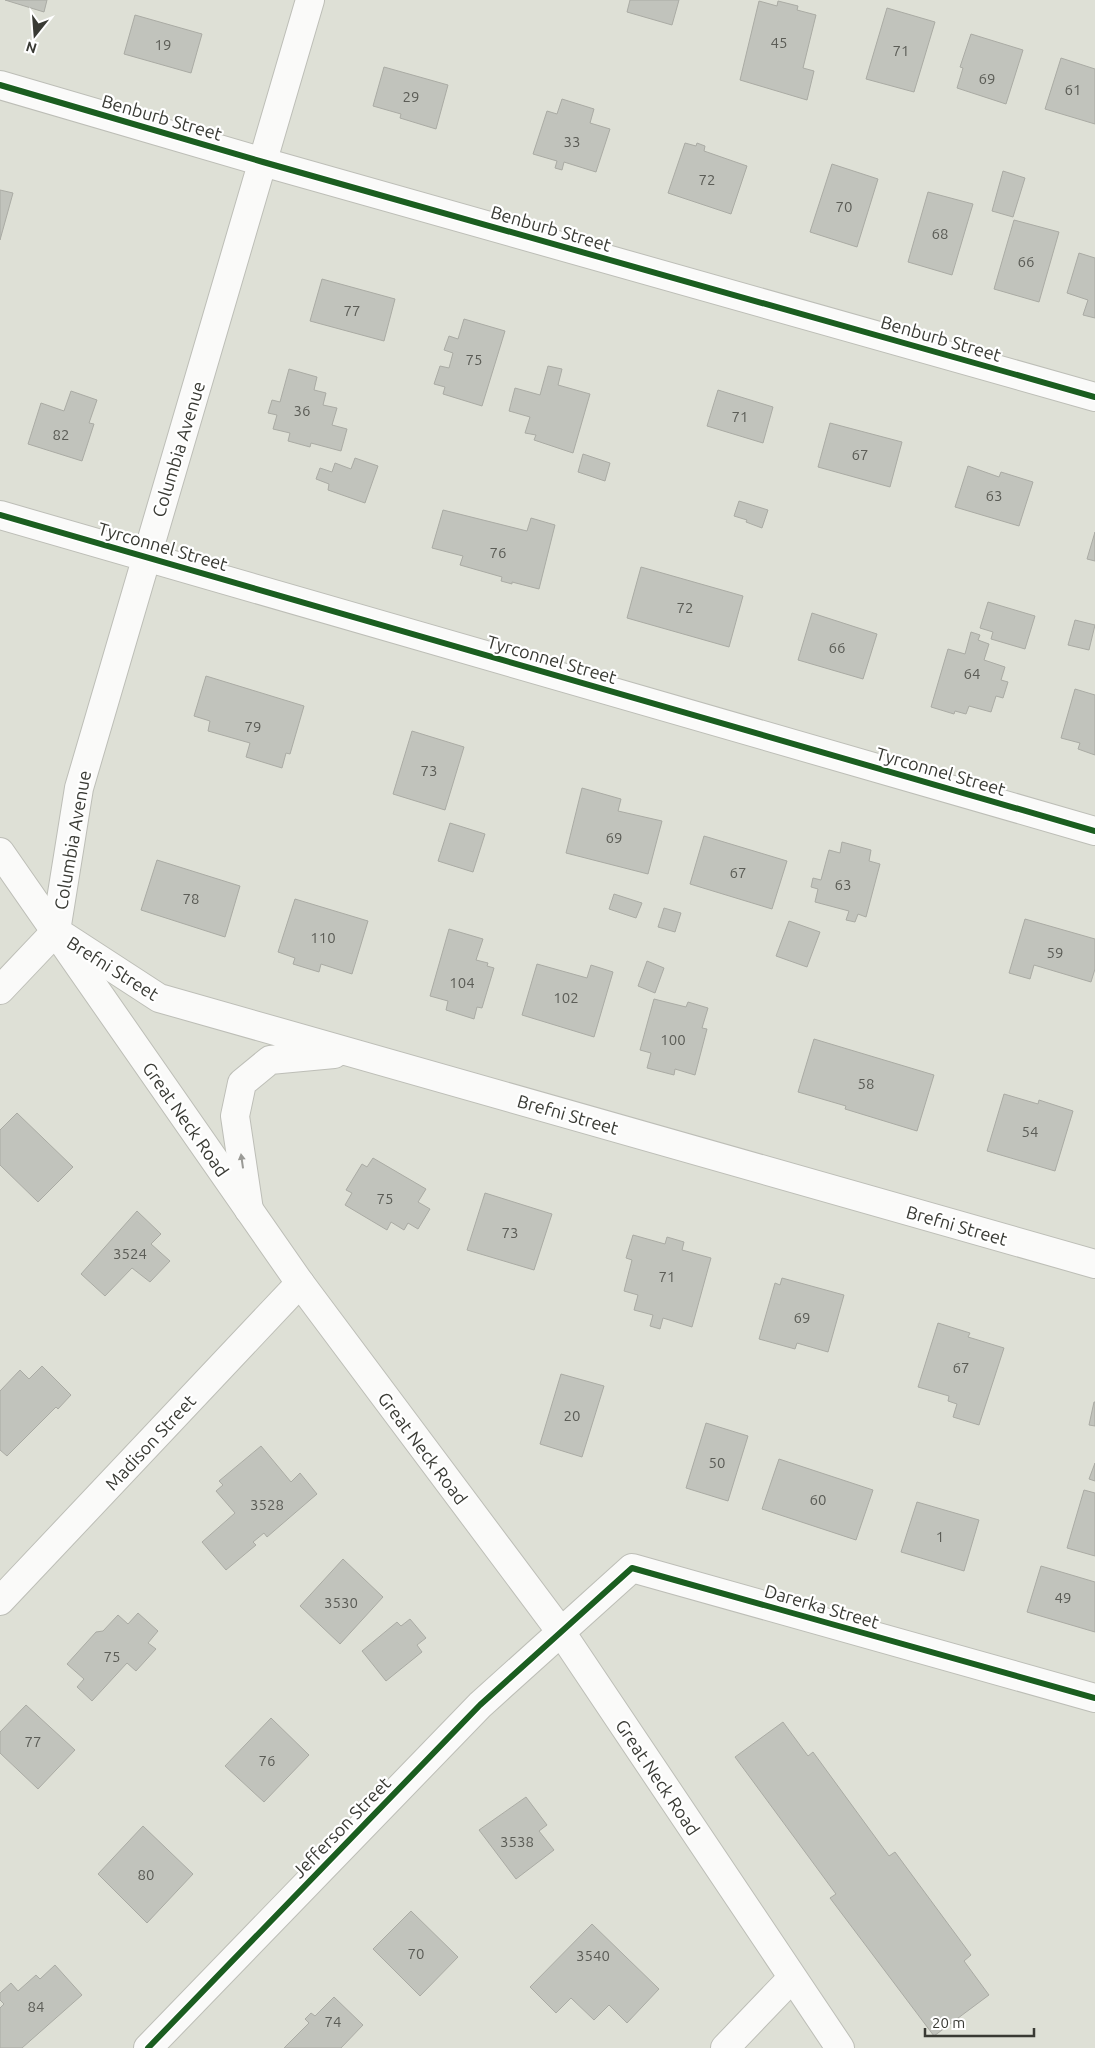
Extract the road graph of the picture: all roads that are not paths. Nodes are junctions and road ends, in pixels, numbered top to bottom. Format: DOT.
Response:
graph roads {
  1 [pos="310,0"];
  2 [pos="0,85"];
  3 [pos="263,162"];
  4 [pos="1095,396"];
  5 [pos="0,515"];
  6 [pos="146,557"];
  7 [pos="1095,831"];
  8 [pos="0,852"];
  9 [pos="56,931"];
  10 [pos="0,990"];
  11 [pos="352,1053"];
  12 [pos="249,1210"];
  13 [pos="1095,1264"];
  14 [pos="300,1283"];
  15 [pos="0,1601"];
  16 [pos="561,1632"];
  17 [pos="1095,1698"];
  18 [pos="792,1978"];
  19 [pos="148,2048"];
  20 [pos="725,2048"];
  21 [pos="840,2048"];
  1 -- 3 [label="street, Columbia Avenue"];
  2 -- 3 [label="street, Benburb Street"];
  3 -- 4 [label="street, Benburb Street"];
  3 -- 6 [label="street, Columbia Avenue"];
  5 -- 6 [label="street, Tyrconnel Street"];
  6 -- 7 [label="street, Tyrconnel Street"];
  6 -- 9 [label="street, Columbia Avenue"];
  8 -- 9 [label="street, Great Neck Road"];
  9 -- 10 [label="street"];
  9 -- 11 [label="street, Brefni Street"];
  9 -- 12 [label="street, Great Neck Road"];
  12 -- 11 [label="street, one-way"];
  11 -- 13 [label="street, Brefni Street"];
  12 -- 14 [label="street, Great Neck Road"];
  14 -- 15 [label="street, Madison Street"];
  14 -- 16 [label="street, Great Neck Road"];
  16 -- 17 [label="street, Darerka Street"];
  16 -- 18 [label="street, Great Neck Road"];
  16 -- 19 [label="street, Jefferson Street"];
  18 -- 20 [label="street"];
  18 -- 21 [label="street, Great Neck Road"];
}
